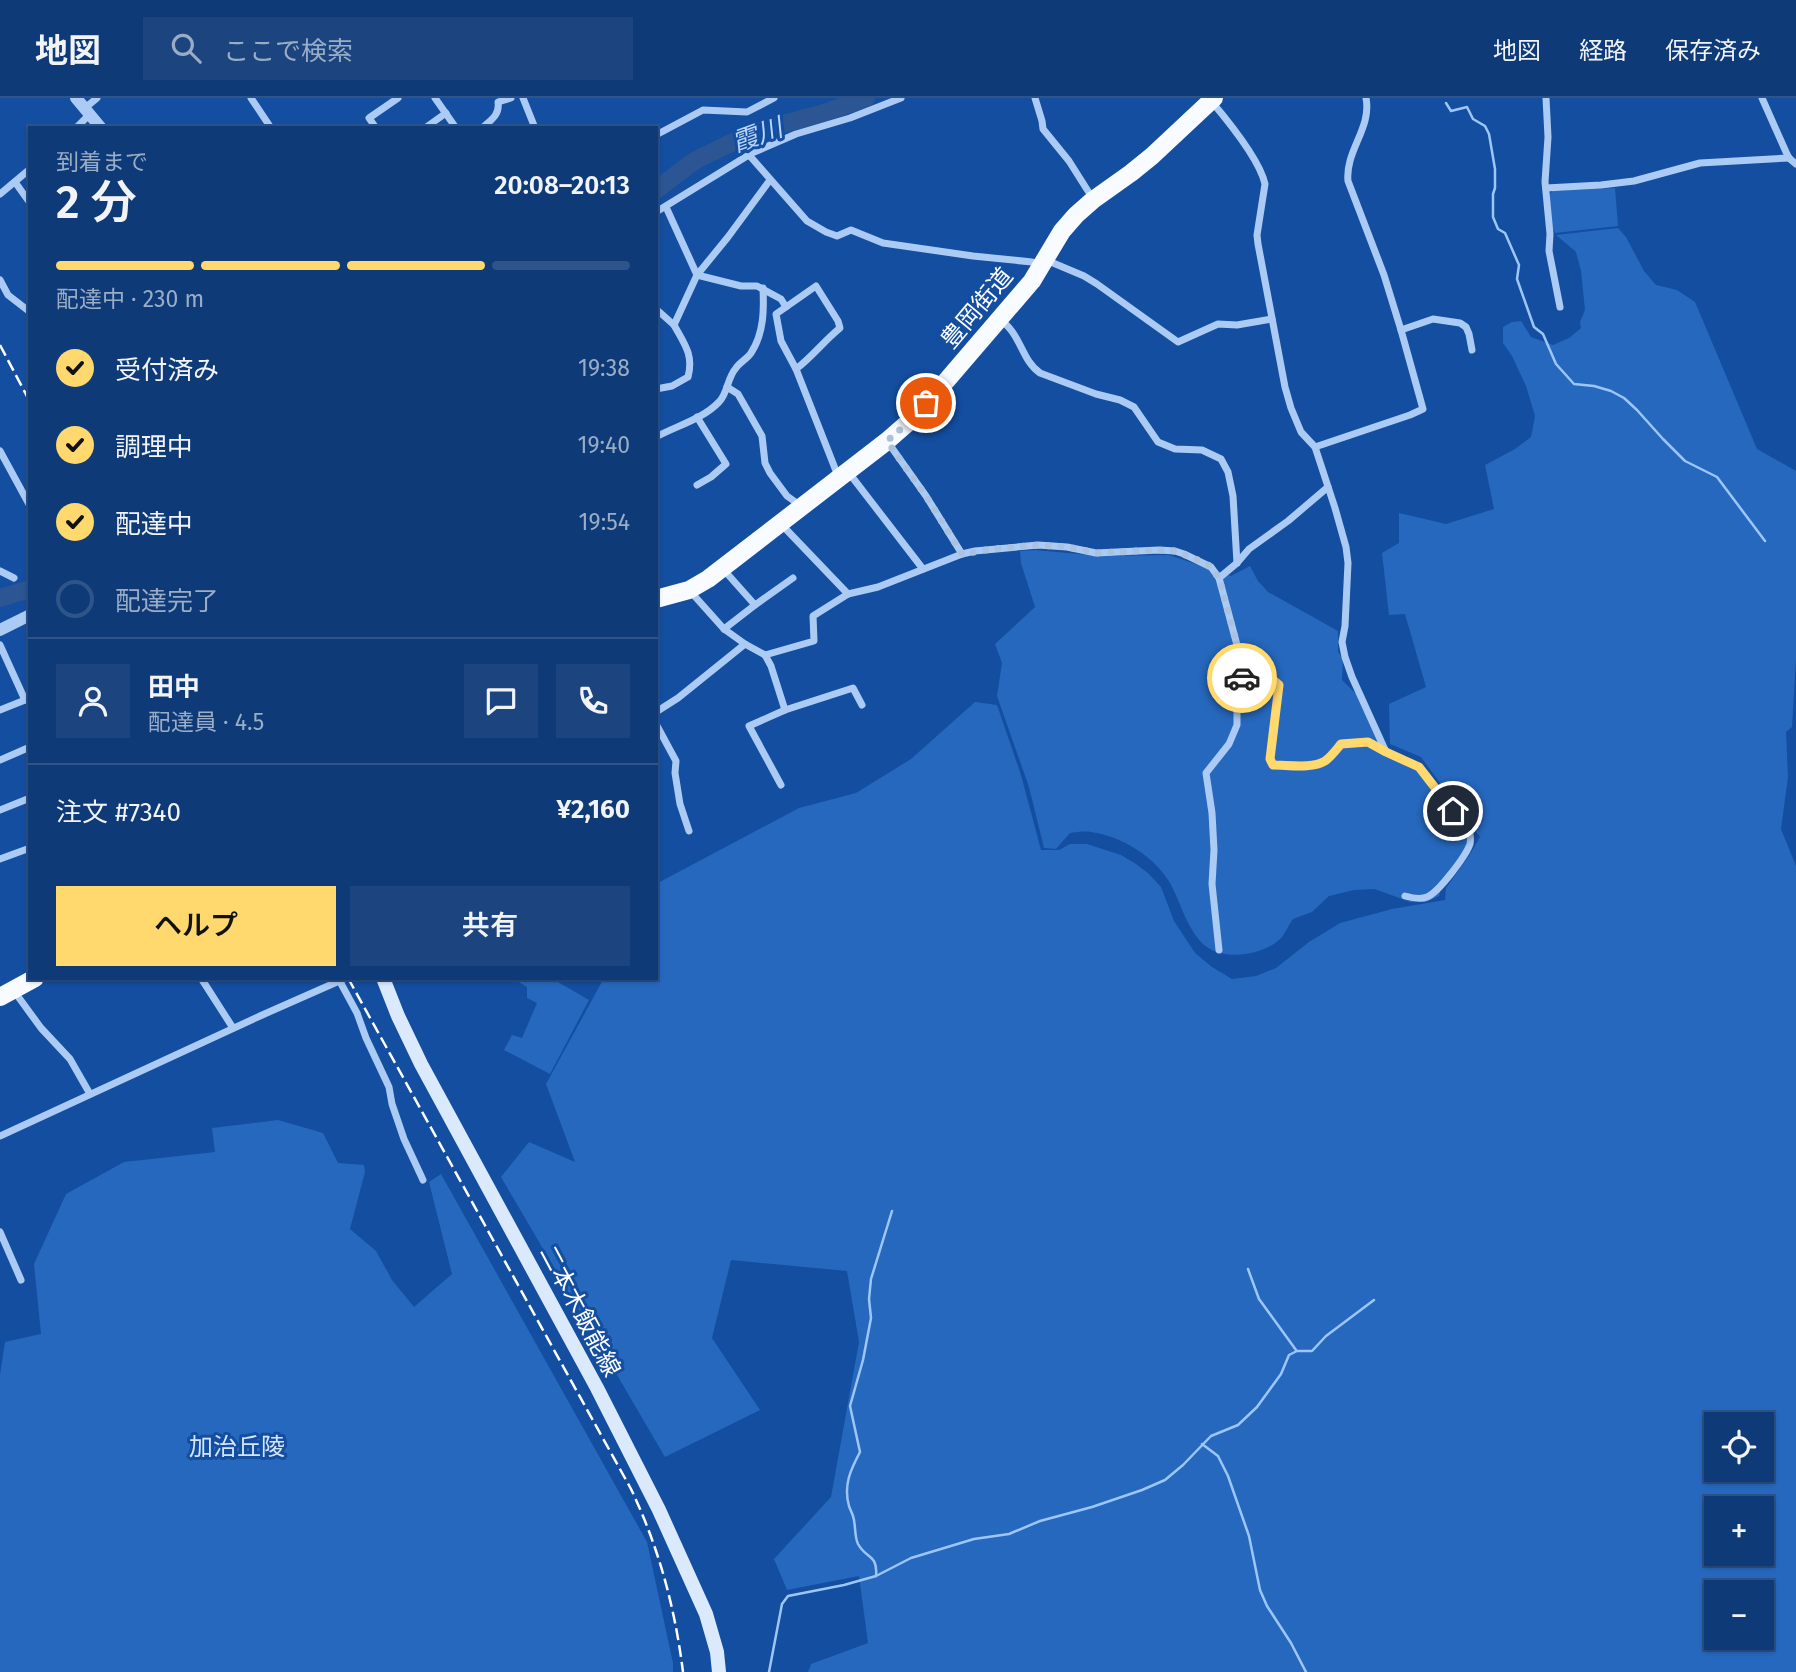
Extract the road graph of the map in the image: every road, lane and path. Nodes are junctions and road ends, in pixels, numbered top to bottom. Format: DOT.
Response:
graph roads {
  1 [pos="97,98"];
  2 [pos="251,98"];
  3 [pos="398,98"];
  4 [pos="435,98"];
  5 [pos="511,98"];
  6 [pos="523,98"];
  7 [pos="774,98"];
  8 [pos="901,98"];
  9 [pos="1035,98"];
  10 [pos="1366,98"];
  11 [pos="1546,98"];
  12 [pos="1762,98"];
  13 [pos="1212,99"];
  14 [pos="497,100"];
  15 [pos="84,107"];
  16 [pos="446,113"];
  17 [pos="77,126"];
  18 [pos="98,126"];
  19 [pos="270,126"];
  20 [pos="375,126"];
  21 [pos="428,126"];
  22 [pos="455,126"];
  23 [pos="484,126"];
  24 [pos="534,126"];
  25 [pos="658,134"];
  26 [pos="749,155"];
  27 [pos="1793,161"];
  28 [pos="28,171"];
  29 [pos="771,180"];
  30 [pos="15,182"];
  31 [pos="1546,188"];
  32 [pos="0,194"];
  33 [pos="1093,200"];
  34 [pos="28,201"];
  35 [pos="666,207"];
  36 [pos="658,211"];
  37 [pos="1043,263"];
  38 [pos="696,275"];
  39 [pos="0,280"];
  40 [pos="763,288"];
  41 [pos="786,307"];
  42 [pos="1560,307"];
  43 [pos="28,310"];
  44 [pos="658,311"];
  45 [pos="1272,319"];
  46 [pos="1000,320"];
  47 [pos="674,325"];
  48 [pos="1401,330"];
  49 [pos="1472,350"];
  50 [pos="796,369"];
  51 [pos="727,387"];
  52 [pos="658,389"];
  53 [pos="697,417"];
  54 [pos="658,436"];
  55 [pos="887,441"];
  56 [pos="1315,447"];
  57 [pos="1,455"];
  58 [pos="843,474"];
  59 [pos="697,485"];
  60 [pos="1328,487"];
  61 [pos="28,502"];
  62 [pos="801,506"];
  63 [pos="779,523"];
  64 [pos="962,554"];
  65 [pos="1237,564"];
  66 [pos="722,568"];
  67 [pos="923,569"];
  68 [pos="0,571"];
  69 [pos="14,578"];
  70 [pos="793,578"];
  71 [pos="1219,578"];
  72 [pos="689,590"];
  73 [pos="848,594"];
  74 [pos="658,598"];
  75 [pos="755,605"];
  76 [pos="28,616"];
  77 [pos="724,629"];
  78 [pos="0,630"];
  79 [pos="745,644"];
  80 [pos="0,645"];
  81 [pos="765,655"];
  82 [pos="1237,678"];
  83 [pos="27,699"];
  84 [pos="862,705"];
  85 [pos="0,710"];
  86 [pos="785,710"];
  87 [pos="658,711"];
  88 [pos="658,728"];
  89 [pos="28,748"];
  90 [pos="1386,752"];
  91 [pos="0,760"];
  92 [pos="782,785"];
  93 [pos="28,798"];
  94 [pos="0,810"];
  95 [pos="689,831"];
  96 [pos="28,849"];
  97 [pos="0,859"];
  98 [pos="1405,896"];
  99 [pos="1219,950"];
  100 [pos="31,980"];
  101 [pos="202,980"];
  102 [pos="339,980"];
  103 [pos="341,980"];
  104 [pos="384,980"];
  105 [pos="7,993"];
  106 [pos="233,1028"];
  107 [pos="90,1094"];
  108 [pos="0,1136"];
  109 [pos="423,1180"];
  110 [pos="0,1232"];
  111 [pos="21,1280"];
  112 [pos="719,1672"];
  1 -- 15 [label="street"];
  2 -- 19 [label="street"];
  3 -- 20 [label="street"];
  4 -- 16 [label="street"];
  5 -- 14 [label="street"];
  6 -- 24 [label="street"];
  7 -- 25 [label="street"];
  8 -- 26 [label="street"];
  9 -- 33 [label="street"];
  10 -- 48 [label="street"];
  11 -- 31 [label="street"];
  12 -- 27 [label="street"];
  13 -- 33 [label="main road, 豊岡街道"];
  13 -- 45 [label="street"];
  14 -- 23 [label="street"];
  15 -- 17 [label="street"];
  15 -- 18 [label="street"];
  16 -- 21 [label="street"];
  16 -- 22 [label="street"];
  26 -- 29 [label="street"];
  26 -- 35 [label="street"];
  27 -- 31 [label="street"];
  28 -- 30 [label="street"];
  29 -- 37 [label="street"];
  29 -- 38 [label="street"];
  30 -- 32 [label="street"];
  30 -- 34 [label="street"];
  31 -- 42 [label="street"];
  33 -- 37 [label="main road, 豊岡街道"];
  35 -- 36 [label="street"];
  35 -- 38 [label="street"];
  37 -- 45 [label="street"];
  37 -- 46 [label="main road, 豊岡街道"];
  38 -- 40 [label="street"];
  38 -- 47 [label="street"];
  39 -- 43 [label="street"];
  40 -- 41 [label="street"];
  40 -- 51 [label="street"];
  41 -- 50 [label="street"];
  41 -- 50 [label="street"];
  44 -- 47 [label="street"];
  45 -- 56 [label="street"];
  46 -- 55 [label="main road, 豊岡街道"];
  46 -- 65 [label="street"];
  47 -- 52 [label="street"];
  48 -- 49 [label="street"];
  48 -- 56 [label="street"];
  50 -- 58 [label="street"];
  51 -- 53 [label="street"];
  51 -- 62 [label="street"];
  53 -- 54 [label="street"];
  53 -- 59 [label="street"];
  55 -- 58 [label="main road, 豊岡街道"];
  55 -- 64 [label="street"];
  56 -- 60 [label="street"];
  57 -- 61 [label="street"];
  58 -- 62 [label="main road, 豊岡街道"];
  58 -- 67 [label="street"];
  60 -- 65 [label="street"];
  60 -- 90 [label="street"];
  62 -- 63 [label="main road, 豊岡街道"];
  63 -- 66 [label="main road, 豊岡街道"];
  63 -- 73 [label="street"];
  64 -- 67 [label="street"];
  64 -- 71 [label="street"];
  65 -- 71 [label="street"];
  66 -- 72 [label="main road, 豊岡街道"];
  66 -- 75 [label="street"];
  67 -- 73 [label="street"];
  68 -- 69 [label="street"];
  70 -- 75 [label="street"];
  71 -- 82 [label="street"];
  72 -- 74 [label="main road, 豊岡街道"];
  72 -- 77 [label="street"];
  73 -- 81 [label="street"];
  75 -- 77 [label="street"];
  76 -- 78 [label="street"];
  77 -- 79 [label="street"];
  79 -- 81 [label="street"];
  79 -- 87 [label="street"];
  80 -- 83 [label="street"];
  81 -- 86 [label="street"];
  82 -- 90 [label="street"];
  82 -- 99 [label="street"];
  83 -- 85 [label="street"];
  84 -- 86 [label="street"];
  86 -- 92 [label="street"];
  88 -- 95 [label="street"];
  89 -- 91 [label="street"];
  90 -- 98 [label="street"];
  93 -- 94 [label="street"];
  96 -- 97 [label="street"];
  100 -- 105 [label="main road"];
  101 -- 106 [label="street"];
  102 -- 106 [label="street"];
  103 -- 109 [label="street"];
  104 -- 112 [label="main road, 二本木飯能線"];
  105 -- 107 [label="street"];
  106 -- 107 [label="street"];
  107 -- 108 [label="street"];
  110 -- 111 [label="street"];
}
